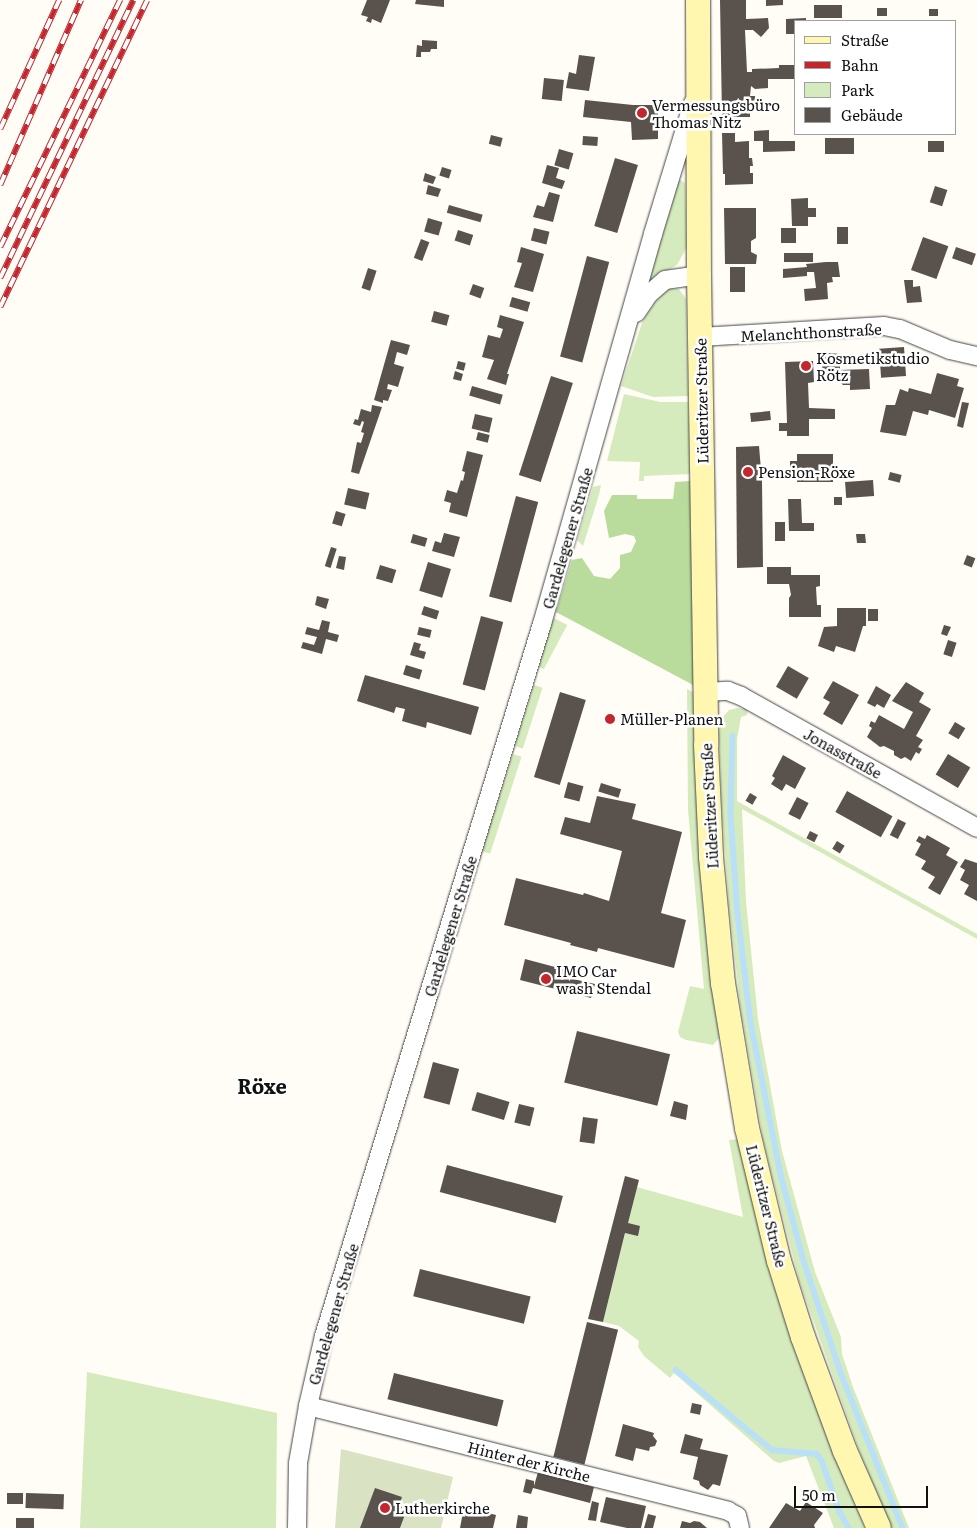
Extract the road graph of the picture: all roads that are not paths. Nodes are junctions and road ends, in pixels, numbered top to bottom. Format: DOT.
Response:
graph roads {
  1 [pos="698,0"];
  2 [pos="698,86"];
  3 [pos="699,275"];
  4 [pos="627,328"];
  5 [pos="700,337"];
  6 [pos="977,356"];
  7 [pos="706,692"];
  8 [pos="977,828"];
  9 [pos="308,1406"];
  10 [pos="297,1528"];
  11 [pos="740,1528"];
  12 [pos="879,1528"];
  1 -- 2 [label="main road, Lüderitzer Straße"];
  2 -- 3 [label="main road, Lüderitzer Straße"];
  2 -- 4 [label="street, Gardelegener Straße"];
  3 -- 4 [label="street, Gardelegener Straße"];
  3 -- 5 [label="main road, Lüderitzer Straße"];
  4 -- 9 [label="street, Gardelegener Straße"];
  5 -- 6 [label="street, Melanchthonstraße"];
  5 -- 7 [label="main road, Lüderitzer Straße"];
  7 -- 8 [label="street, Jonasstraße"];
  7 -- 12 [label="main road, Lüderitzer Straße"];
  9 -- 10 [label="street, Gardelegener Straße"];
  9 -- 11 [label="street, Hinter der Kirche"];
}
